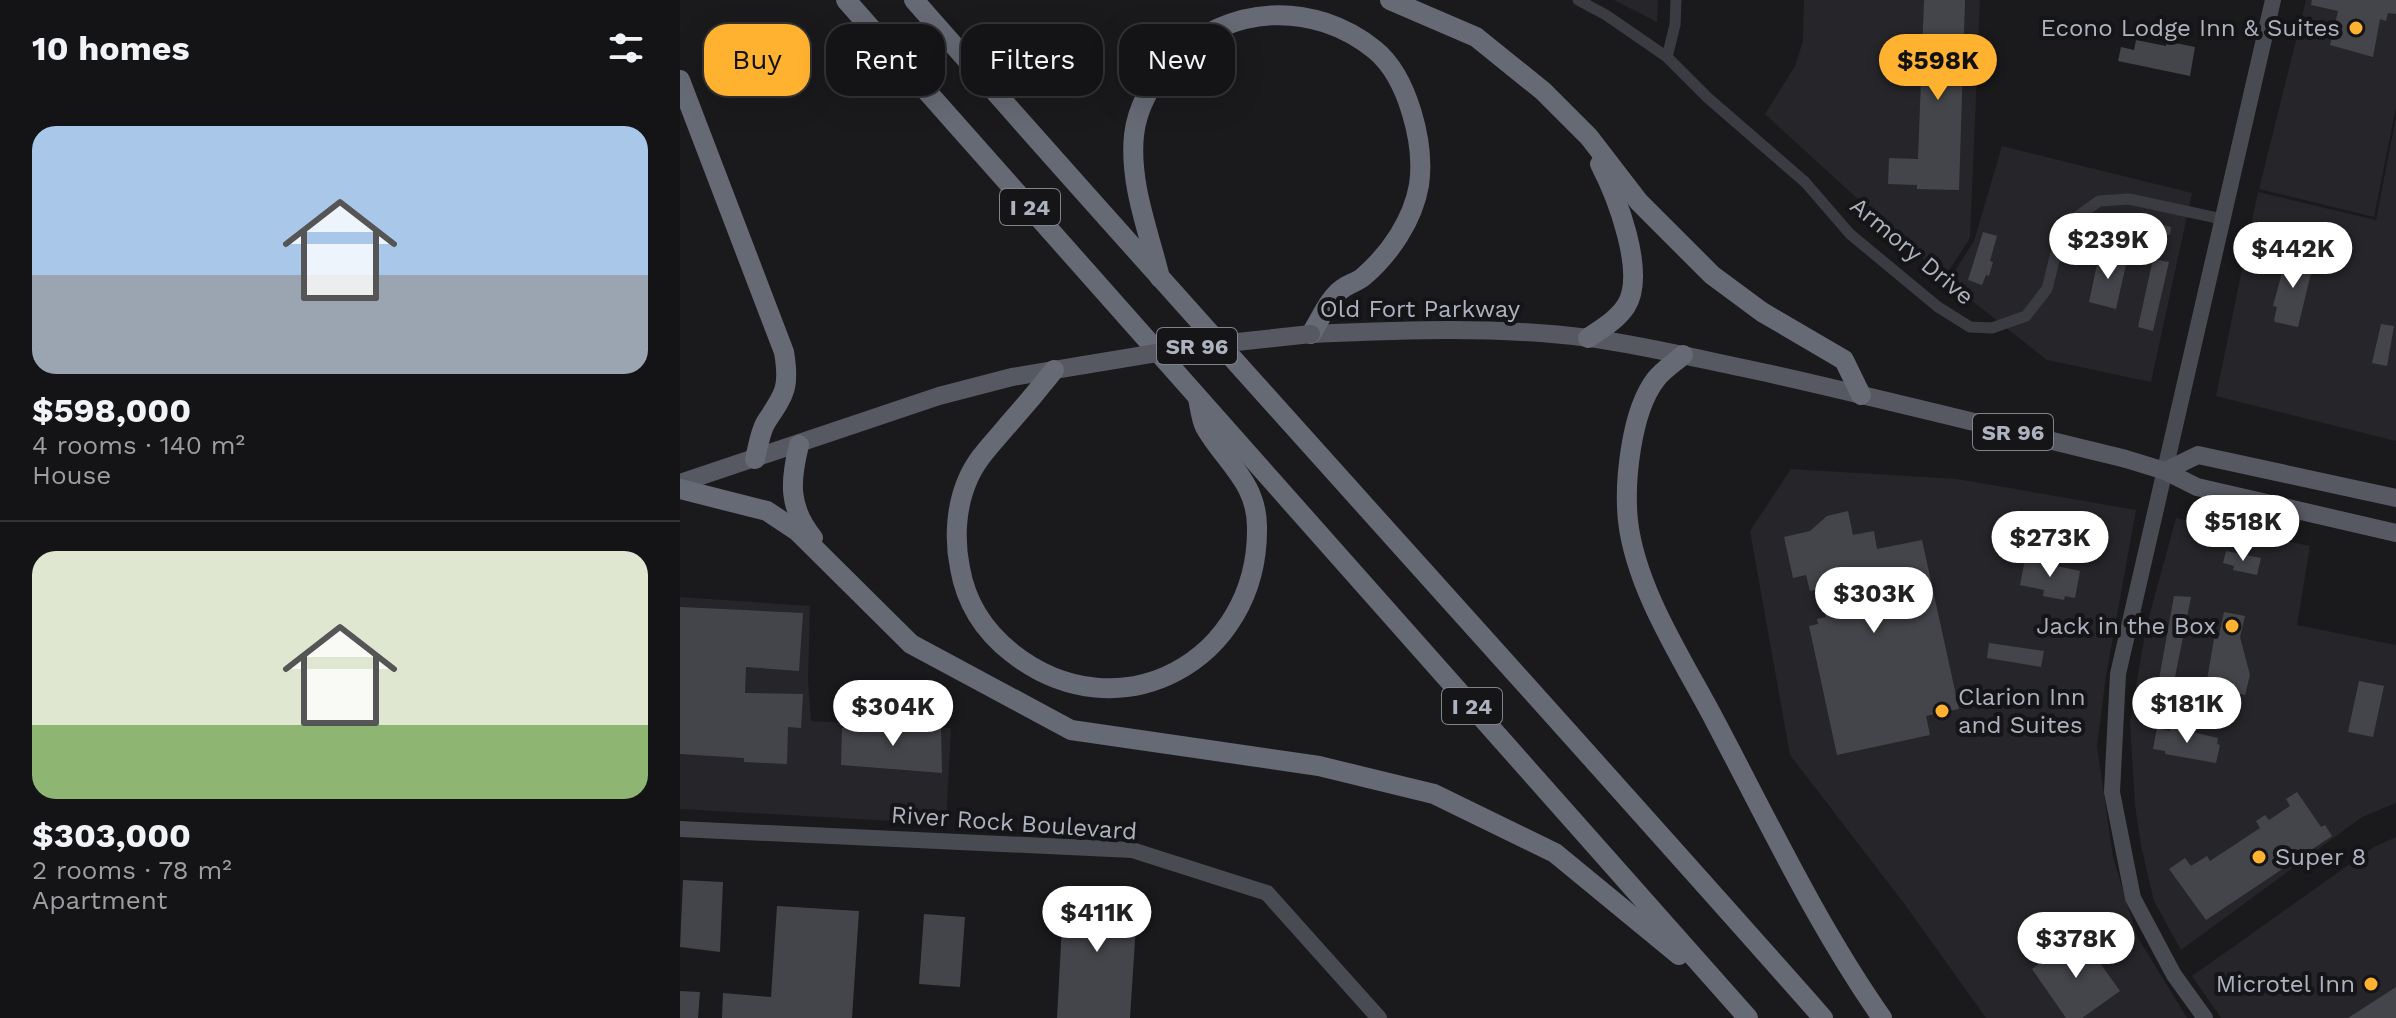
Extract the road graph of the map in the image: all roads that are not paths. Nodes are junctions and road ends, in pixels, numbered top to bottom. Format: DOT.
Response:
graph roads {
  1 [pos="846,0"];
  2 [pos="914,0"];
  3 [pos="1390,0"];
  4 [pos="1578,0"];
  5 [pos="1676,0"];
  6 [pos="2273,0"];
  7 [pos="1667,57"];
  8 [pos="680,80"];
  9 [pos="1543,91"];
  10 [pos="2222,219"];
  11 [pos="1161,282"];
  12 [pos="1311,334"];
  13 [pos="1588,338"];
  14 [pos="1683,355"];
  15 [pos="1054,370"];
  16 [pos="1197,395"];
  17 [pos="1861,395"];
  18 [pos="799,445"];
  19 [pos="755,459"];
  20 [pos="2165,471"];
  21 [pos="680,486"];
  22 [pos="2396,498"];
  23 [pos="2396,533"];
  24 [pos="835,567"];
  25 [pos="680,829"];
  26 [pos="1726,994"];
  27 [pos="1379,1018"];
  28 [pos="1748,1018"];
  29 [pos="1823,1018"];
  30 [pos="1882,1018"];
  31 [pos="2205,1018"];
  1 -- 16 [label="highway, I 24"];
  2 -- 11 [label="highway, I 24"];
  3 -- 9 [label="highway"];
  4 -- 7 [label="street, Armory Drive"];
  5 -- 7 [label="street"];
  6 -- 10 [label="street"];
  7 -- 10 [label="street, Armory Drive"];
  8 -- 19 [label="highway"];
  9 -- 13 [label="highway"];
  9 -- 17 [label="highway"];
  10 -- 20 [label="street"];
  11 -- 12 [label="highway"];
  11 -- 29 [label="highway, I 24"];
  12 -- 13 [label="main road, Old Fort Parkway / SR 96"];
  12 -- 15 [label="main road, Old Fort Parkway / SR 96, bridge"];
  13 -- 14 [label="main road, Old Fort Parkway / SR 96"];
  14 -- 17 [label="main road, Old Fort Parkway / SR 96"];
  14 -- 30 [label="highway"];
  15 -- 16 [label="highway"];
  15 -- 18 [label="main road, Old Fort Parkway / SR 96"];
  16 -- 26 [label="highway, I 24"];
  17 -- 20 [label="main road, Old Fort Parkway / SR 96"];
  18 -- 19 [label="main road, Old Fort Parkway / SR 96"];
  18 -- 24 [label="highway"];
  19 -- 21 [label="main road, Old Fort Parkway / SR 96"];
  20 -- 22 [label="main road"];
  20 -- 23 [label="main road, Old Fort Parkway / SR 96"];
  20 -- 31 [label="street"];
  21 -- 24 [label="highway"];
  24 -- 26 [label="highway"];
  25 -- 27 [label="street, River Rock Boulevard"];
  26 -- 28 [label="highway, I 24"];
}
